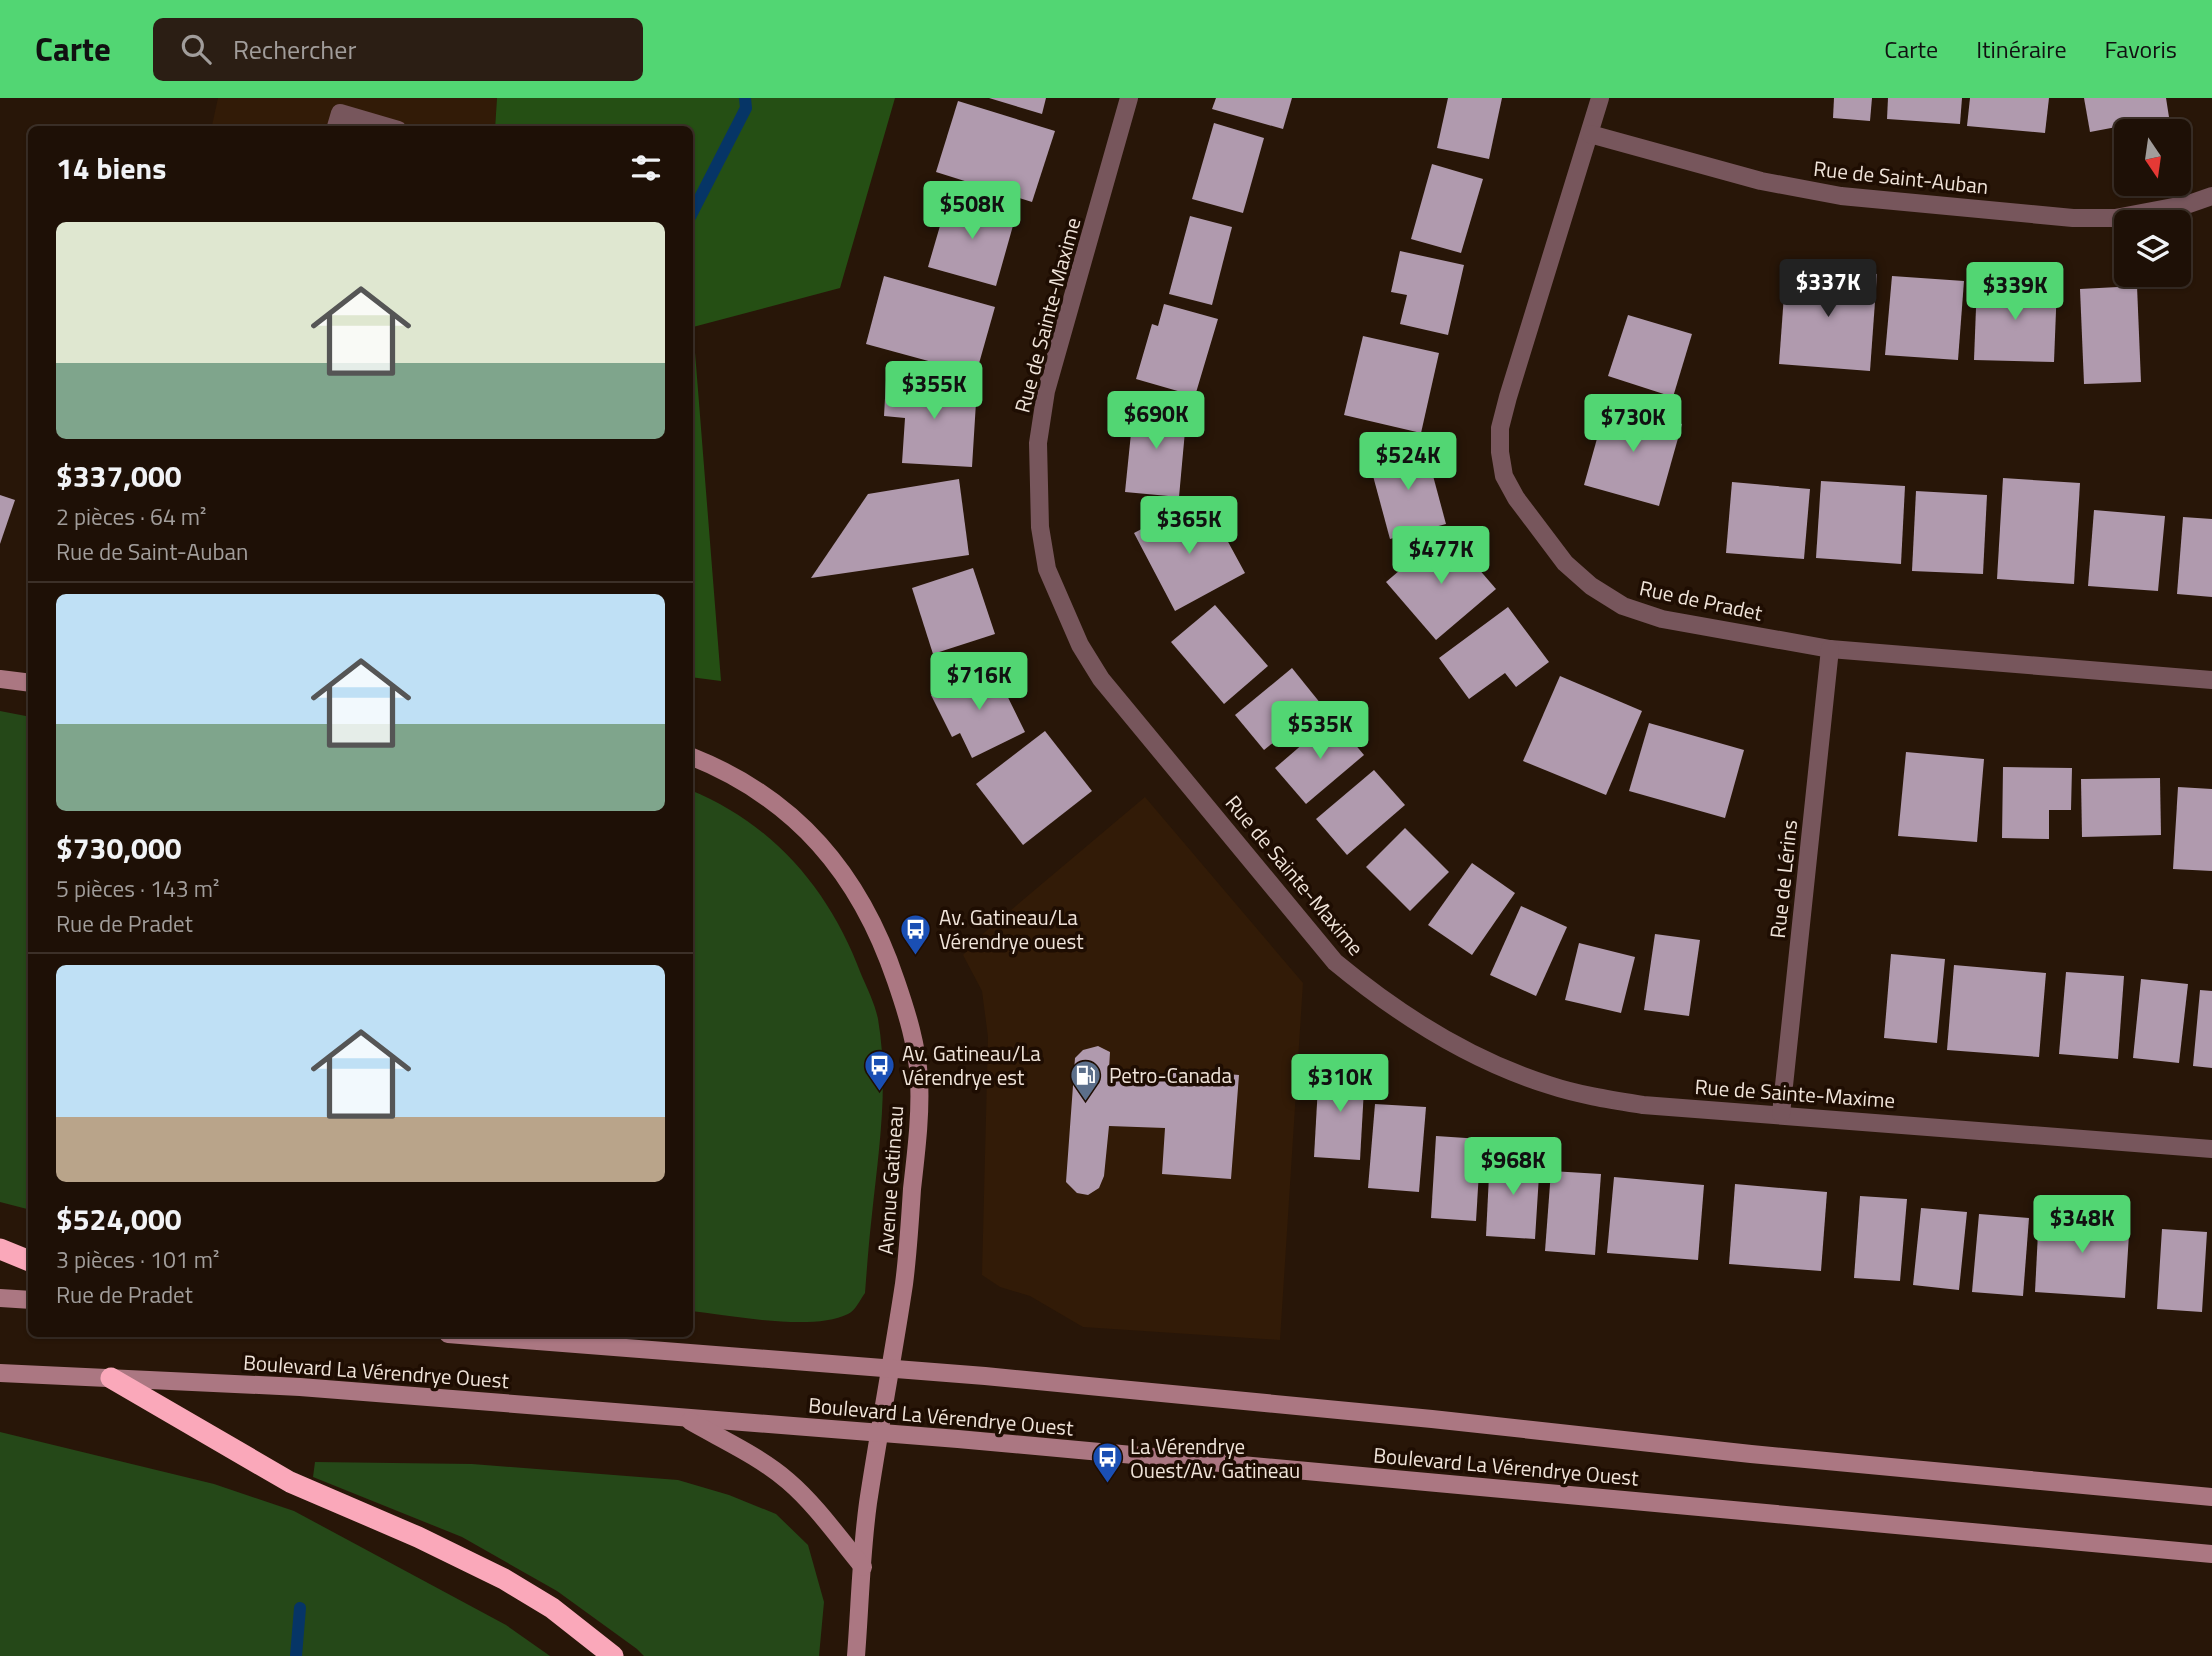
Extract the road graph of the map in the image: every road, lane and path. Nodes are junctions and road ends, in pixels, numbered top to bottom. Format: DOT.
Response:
graph roads {
  1 [pos="1129,98"];
  2 [pos="1600,98"];
  3 [pos="336,126"];
  4 [pos="384,126"];
  5 [pos="1590,134"];
  6 [pos="2212,196"];
  7 [pos="1830,649"];
  8 [pos="0,679"];
  9 [pos="2212,680"];
  10 [pos="28,682"];
  11 [pos="693,757"];
  12 [pos="1781,1114"];
  13 [pos="2212,1149"];
  14 [pos="0,1249"];
  15 [pos="28,1260"];
  16 [pos="0,1298"];
  17 [pos="28,1300"];
  18 [pos="486,1337"];
  19 [pos="890,1369"];
  20 [pos="0,1373"];
  21 [pos="111,1378"];
  22 [pos="684,1418"];
  23 [pos="880,1433"];
  24 [pos="2212,1497"];
  25 [pos="2212,1554"];
  26 [pos="863,1567"];
  27 [pos="613,1656"];
  28 [pos="856,1656"];
  1 -- 12 [label="street, Rue de Sainte-Maxime"];
  2 -- 5 [label="street, Rue de Pradet"];
  3 -- 4 [label="street"];
  5 -- 6 [label="street, Rue de Saint-Auban"];
  5 -- 7 [label="street, Rue de Pradet"];
  7 -- 9 [label="street, Rue de Pradet"];
  7 -- 12 [label="street, Rue de Lérins"];
  8 -- 10 [label="main road"];
  11 -- 19 [label="main road, Avenue Gatineau"];
  12 -- 13 [label="street, Rue de Sainte-Maxime"];
  14 -- 15 [label="highway"];
  16 -- 17 [label="main road"];
  18 -- 19 [label="main road, Boulevard La Vérendrye Ouest"];
  19 -- 23 [label="main road, Avenue Gatineau"];
  19 -- 24 [label="main road, Boulevard La Vérendrye Ouest"];
  20 -- 21 [label="main road, Boulevard La Vérendrye Ouest"];
  21 -- 22 [label="main road, Boulevard La Vérendrye Ouest"];
  21 -- 27 [label="highway"];
  22 -- 23 [label="main road, Boulevard La Vérendrye Ouest"];
  22 -- 26 [label="main road"];
  23 -- 25 [label="main road, Boulevard La Vérendrye Ouest"];
  23 -- 26 [label="main road, Avenue Gatineau"];
  26 -- 28 [label="main road, Avenue Gatineau"];
}
